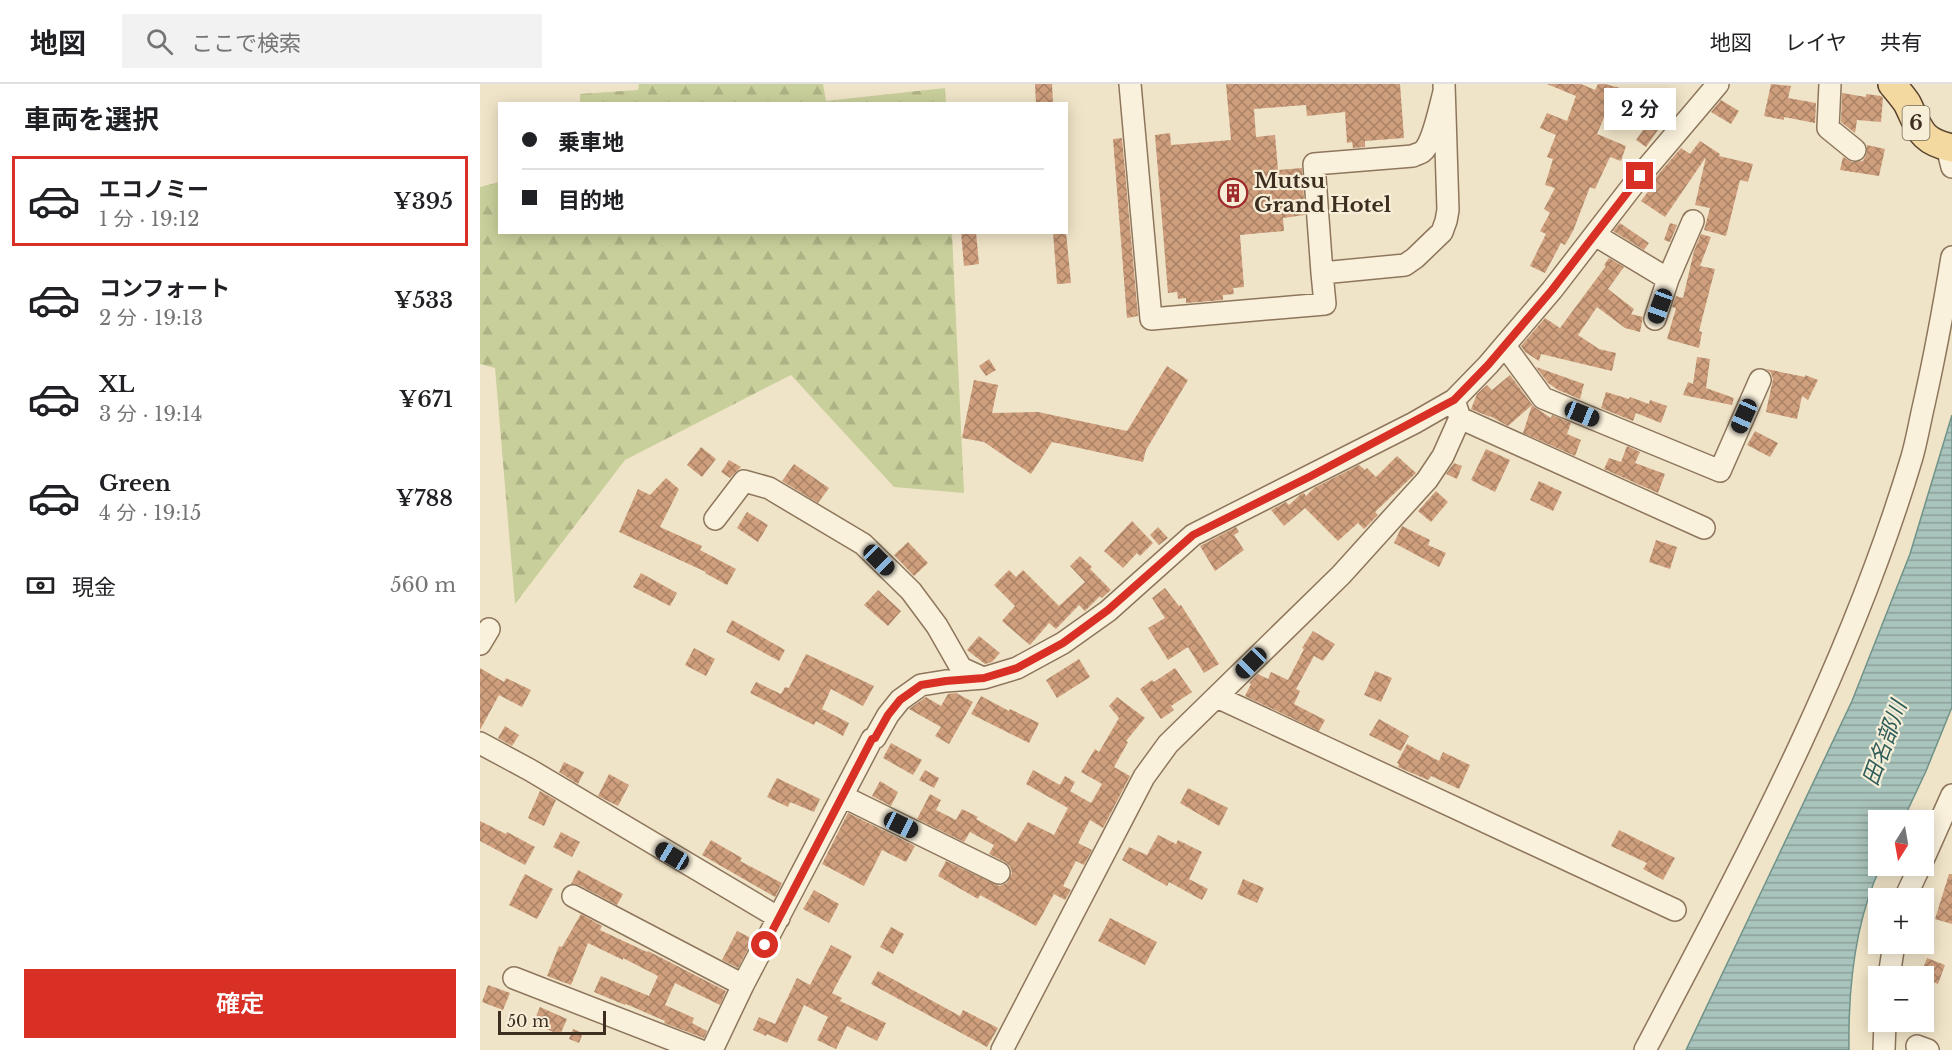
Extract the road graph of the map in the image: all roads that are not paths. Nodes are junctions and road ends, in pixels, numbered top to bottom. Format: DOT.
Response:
graph roads {
  1 [pos="1130,84"];
  2 [pos="1718,84"];
  3 [pos="1830,84"];
  4 [pos="1892,84"];
  5 [pos="1444,88"];
  6 [pos="1855,150"];
  7 [pos="1950,154"];
  8 [pos="1693,221"];
  9 [pos="1595,235"];
  10 [pos="1952,257"];
  11 [pos="1322,273"];
  12 [pos="1668,279"];
  13 [pos="1655,319"];
  14 [pos="1505,346"];
  15 [pos="1760,380"];
  16 [pos="1457,409"];
  17 [pos="715,519"];
  18 [pos="1704,528"];
  19 [pos="984,678"];
  20 [pos="1217,698"];
  21 [pos="480,743"];
  22 [pos="1952,795"];
  23 [pos="842,796"];
  24 [pos="1934,835"];
  25 [pos="999,873"];
  26 [pos="573,896"];
  27 [pos="1676,910"];
  28 [pos="779,918"];
  29 [pos="514,978"];
  30 [pos="743,985"];
  31 [pos="1885,1032"];
  32 [pos="699,1050"];
  33 [pos="712,1050"];
  34 [pos="1002,1050"];
  35 [pos="1645,1050"];
  36 [pos="1884,1050"];
  1 -- 11 [label="street"];
  2 -- 9 [label="street"];
  3 -- 6 [label="street"];
  4 -- 7 [label="main road, 6"];
  5 -- 11 [label="street"];
  5 -- 11 [label="street"];
  8 -- 12 [label="street"];
  9 -- 12 [label="street"];
  9 -- 14 [label="street"];
  10 -- 35 [label="street"];
  12 -- 13 [label="street"];
  14 -- 15 [label="street"];
  14 -- 16 [label="street"];
  16 -- 18 [label="street"];
  16 -- 19 [label="street"];
  16 -- 20 [label="street"];
  17 -- 19 [label="street"];
  19 -- 23 [label="street"];
  20 -- 27 [label="street"];
  20 -- 34 [label="street"];
  21 -- 28 [label="street"];
  22 -- 24 [label="street"];
  23 -- 25 [label="street"];
  23 -- 28 [label="street"];
  26 -- 30 [label="street"];
  28 -- 30 [label="street"];
  29 -- 32 [label="street"];
  30 -- 33 [label="street"];
  31 -- 36 [label="street"];
}
